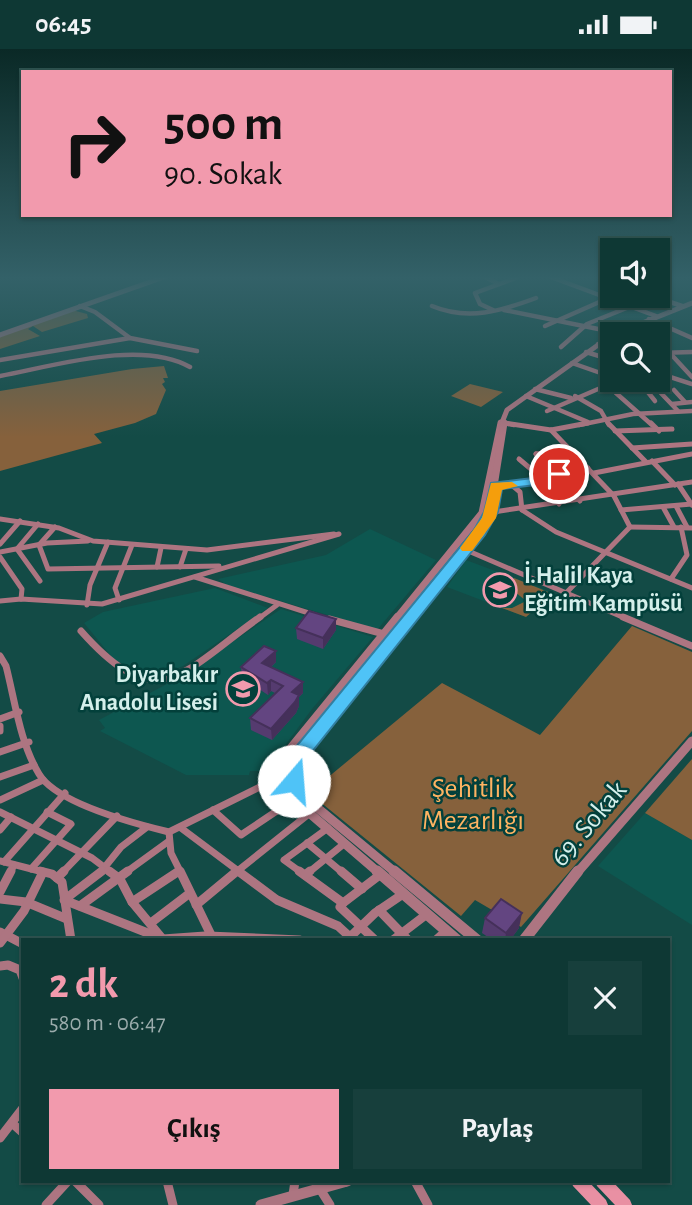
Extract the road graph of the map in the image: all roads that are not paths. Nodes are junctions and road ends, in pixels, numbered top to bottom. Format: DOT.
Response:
graph roads {
  1 [pos="120,330"];
  2 [pos="580,330"];
  3 [pos="674,330"];
  4 [pos="131,338"];
  5 [pos="692,338"];
  6 [pos="598,344"];
  7 [pos="561,347"];
  8 [pos="197,351"];
  9 [pos="670,351"];
  10 [pos="586,352"];
  11 [pos="692,352"];
  12 [pos="670,353"];
  13 [pos="600,356"];
  14 [pos="8,359"];
  15 [pos="0,360"];
  16 [pos="572,363"];
  17 [pos="190,367"];
  18 [pos="600,373"];
  19 [pos="8,375"];
  20 [pos="0,376"];
  21 [pos="670,377"];
  22 [pos="692,377"];
  23 [pos="692,384"];
  24 [pos="600,387"];
  25 [pos="535,389"];
  26 [pos="674,390"];
  27 [pos="618,392"];
  28 [pos="648,392"];
  29 [pos="660,392"];
  30 [pos="526,396"];
  31 [pos="573,397"];
  32 [pos="655,401"];
  33 [pos="692,402"];
  34 [pos="685,403"];
  35 [pos="672,404"];
  36 [pos="556,406"];
  37 [pos="547,411"];
  38 [pos="678,411"];
  39 [pos="692,411"];
  40 [pos="642,413"];
  41 [pos="604,419"];
  42 [pos="587,422"];
  43 [pos="504,423"];
  44 [pos="673,429"];
  45 [pos="551,430"];
  46 [pos="615,431"];
  47 [pos="659,431"];
  48 [pos="692,444"];
  49 [pos="541,447"];
  50 [pos="632,448"];
  51 [pos="570,450"];
  52 [pos="545,453"];
  53 [pos="692,454"];
  54 [pos="519,459"];
  55 [pos="649,462"];
  56 [pos="588,468"];
  57 [pos="594,473"];
  58 [pos="556,476"];
  59 [pos="542,480"];
  60 [pos="692,482"];
  61 [pos="677,484"];
  62 [pos="496,486"];
  63 [pos="513,486"];
  64 [pos="614,496"];
  65 [pos="580,501"];
  66 [pos="559,504"];
  67 [pos="692,505"];
  68 [pos="676,506"];
  69 [pos="663,507"];
  70 [pos="522,510"];
  71 [pos="621,510"];
  72 [pos="487,512"];
  73 [pos="0,519"];
  74 [pos="20,521"];
  75 [pos="38,524"];
  76 [pos="55,527"];
  77 [pos="631,527"];
  78 [pos="683,527"];
  79 [pos="93,541"];
  80 [pos="108,543"];
  81 [pos="0,544"];
  82 [pos="39,545"];
  83 [pos="132,545"];
  84 [pos="161,548"];
  85 [pos="16,549"];
  86 [pos="186,549"];
  87 [pos="466,550"];
  88 [pos="605,552"];
  89 [pos="0,554"];
  90 [pos="231,566"];
  91 [pos="98,567"];
  92 [pos="122,567"];
  93 [pos="157,567"];
  94 [pos="180,567"];
  95 [pos="194,576"];
  96 [pos="671,579"];
  97 [pos="40,581"];
  98 [pos="692,588"];
  99 [pos="566,591"];
  100 [pos="21,599"];
  101 [pos="119,600"];
  102 [pos="0,601"];
  103 [pos="87,605"];
  104 [pos="277,605"];
  105 [pos="81,631"];
  106 [pos="384,634"];
  107 [pos="692,646"];
  108 [pos="0,656"];
  109 [pos="19,712"];
  110 [pos="0,719"];
  111 [pos="692,741"];
  112 [pos="29,742"];
  113 [pos="0,752"];
  114 [pos="34,765"];
  115 [pos="0,777"];
  116 [pos="43,780"];
  117 [pos="274,780"];
  118 [pos="294,781"];
  119 [pos="65,793"];
  120 [pos="0,800"];
  121 [pos="293,800"];
  122 [pos="213,810"];
  123 [pos="0,812"];
  124 [pos="47,812"];
  125 [pos="310,813"];
  126 [pos="117,816"];
  127 [pos="11,817"];
  128 [pos="146,827"];
  129 [pos="32,828"];
  130 [pos="181,828"];
  131 [pos="328,828"];
  132 [pos="0,830"];
  133 [pos="169,837"];
  134 [pos="56,840"];
  135 [pos="307,843"];
  136 [pos="345,843"];
  137 [pos="80,852"];
  138 [pos="326,859"];
  139 [pos="2,862"];
  140 [pos="14,865"];
  141 [pos="105,868"];
  142 [pos="31,869"];
  143 [pos="179,871"];
  144 [pos="238,871"];
  145 [pos="43,872"];
  146 [pos="381,874"];
  147 [pos="305,875"];
  148 [pos="57,878"];
  149 [pos="120,879"];
  150 [pos="362,889"];
  151 [pos="0,892"];
  152 [pos="190,893"];
  153 [pos="403,894"];
  154 [pos="0,899"];
  155 [pos="64,900"];
  156 [pos="26,902"];
  157 [pos="132,902"];
  158 [pos="344,903"];
  159 [pos="196,905"];
  160 [pos="80,907"];
  161 [pos="379,910"];
  162 [pos="427,914"];
  163 [pos="67,919"];
  164 [pos="152,922"];
  165 [pos="361,926"];
  166 [pos="446,931"];
  167 [pos="401,932"];
  168 [pos="3,933"];
  169 [pos="207,937"];
  170 [pos="71,938"];
  171 [pos="158,938"];
  172 [pos="160,938"];
  173 [pos="184,938"];
  174 [pos="238,938"];
  175 [pos="349,938"];
  176 [pos="373,938"];
  177 [pos="395,938"];
  178 [pos="406,938"];
  179 [pos="438,938"];
  180 [pos="455,938"];
  181 [pos="475,938"];
  182 [pos="526,938"];
  183 [pos="0,943"];
  184 [pos="21,943"];
  185 [pos="0,966"];
  186 [pos="21,973"];
  187 [pos="21,1111"];
  188 [pos="13,1124"];
  189 [pos="21,1131"];
  190 [pos="0,1138"];
  191 [pos="66,1183"];
  192 [pos="77,1183"];
  193 [pos="168,1183"];
  194 [pos="416,1183"];
  195 [pos="581,1183"];
  196 [pos="603,1183"];
  197 [pos="325,1185"];
  198 [pos="294,1188"];
  199 [pos="46,1205"];
  200 [pos="99,1205"];
  201 [pos="173,1205"];
  202 [pos="261,1205"];
  203 [pos="330,1205"];
  204 [pos="428,1205"];
  205 [pos="601,1205"];
  206 [pos="625,1205"];
  1 -- 4 [label="street"];
  2 -- 7 [label="street"];
  3 -- 5 [label="street"];
  4 -- 8 [label="street"];
  4 -- 14 [label="street"];
  6 -- 10 [label="street"];
  9 -- 11 [label="street"];
  10 -- 13 [label="street"];
  10 -- 16 [label="street"];
  12 -- 22 [label="street"];
  14 -- 15 [label="street"];
  14 -- 19 [label="street"];
  16 -- 18 [label="street"];
  16 -- 25 [label="street"];
  17 -- 19 [label="street"];
  19 -- 20 [label="street"];
  21 -- 23 [label="street"];
  24 -- 31 [label="street"];
  25 -- 30 [label="street"];
  25 -- 31 [label="street"];
  26 -- 34 [label="street"];
  27 -- 40 [label="street"];
  28 -- 32 [label="street"];
  29 -- 35 [label="street"];
  30 -- 36 [label="street"];
  30 -- 43 [label="street"];
  31 -- 36 [label="street"];
  31 -- 41 [label="street"];
  33 -- 34 [label="street"];
  34 -- 35 [label="street"];
  35 -- 38 [label="street"];
  36 -- 37 [label="street"];
  36 -- 42 [label="street"];
  38 -- 39 [label="street"];
  38 -- 40 [label="street"];
  40 -- 41 [label="street"];
  40 -- 47 [label="street"];
  41 -- 42 [label="street"];
  41 -- 46 [label="street"];
  42 -- 45 [label="street"];
  43 -- 45 [label="street"];
  43 -- 62 [label="street"];
  43 -- 72 [label="street"];
  44 -- 47 [label="street"];
  45 -- 51 [label="street"];
  46 -- 47 [label="street"];
  46 -- 50 [label="street"];
  48 -- 50 [label="street"];
  49 -- 52 [label="street"];
  50 -- 55 [label="street"];
  51 -- 52 [label="street"];
  51 -- 56 [label="street"];
  52 -- 58 [label="street"];
  53 -- 55 [label="street"];
  54 -- 59 [label="street"];
  55 -- 57 [label="street"];
  55 -- 61 [label="street"];
  56 -- 57 [label="street"];
  56 -- 58 [label="street"];
  57 -- 64 [label="street"];
  58 -- 59 [label="street"];
  58 -- 65 [label="street"];
  59 -- 63 [label="street"];
  59 -- 66 [label="street"];
  60 -- 61 [label="street"];
  61 -- 64 [label="street"];
  61 -- 67 [label="street"];
  62 -- 63 [label="street"];
  62 -- 72 [label="street"];
  63 -- 70 [label="street"];
  64 -- 65 [label="street"];
  64 -- 71 [label="street"];
  65 -- 66 [label="street"];
  66 -- 70 [label="street"];
  67 -- 68 [label="street"];
  68 -- 69 [label="street"];
  68 -- 78 [label="street"];
  69 -- 71 [label="street"];
  69 -- 78 [label="street"];
  70 -- 72 [label="street"];
  70 -- 88 [label="street"];
  71 -- 77 [label="street"];
  72 -- 87 [label="street"];
  72 -- 106 [label="street"];
  73 -- 74 [label="street"];
  74 -- 75 [label="street"];
  74 -- 81 [label="street"];
  75 -- 76 [label="street"];
  75 -- 85 [label="street"];
  76 -- 79 [label="street"];
  76 -- 82 [label="street"];
  77 -- 78 [label="street"];
  77 -- 88 [label="street"];
  78 -- 96 [label="street"];
  79 -- 80 [label="street"];
  79 -- 82 [label="street"];
  80 -- 83 [label="street"];
  80 -- 91 [label="street"];
  82 -- 85 [label="street"];
  82 -- 91 [label="street"];
  83 -- 84 [label="street"];
  83 -- 92 [label="street"];
  84 -- 86 [label="street"];
  84 -- 93 [label="street"];
  85 -- 89 [label="street"];
  85 -- 97 [label="street"];
  86 -- 90 [label="street"];
  86 -- 94 [label="street"];
  87 -- 99 [label="street"];
  87 -- 118 [label="street"];
  88 -- 96 [label="street"];
  88 -- 99 [label="street"];
  89 -- 100 [label="street"];
  90 -- 94 [label="street"];
  90 -- 95 [label="street"];
  91 -- 92 [label="street"];
  91 -- 103 [label="street"];
  92 -- 93 [label="street"];
  92 -- 101 [label="street"];
  93 -- 94 [label="street"];
  95 -- 101 [label="street"];
  95 -- 104 [label="street"];
  96 -- 98 [label="street"];
  99 -- 107 [label="street"];
  100 -- 102 [label="street"];
  100 -- 103 [label="street"];
  101 -- 103 [label="street"];
  104 -- 105 [label="street"];
  104 -- 106 [label="street"];
  106 -- 117 [label="street"];
  108 -- 109 [label="street"];
  109 -- 110 [label="street"];
  109 -- 112 [label="street"];
  111 -- 182 [label="street, 69. Sokak"];
  112 -- 113 [label="street"];
  112 -- 114 [label="street"];
  114 -- 115 [label="street"];
  114 -- 116 [label="street"];
  116 -- 119 [label="street"];
  116 -- 120 [label="street"];
  117 -- 118 [label="street"];
  117 -- 121 [label="street"];
  117 -- 122 [label="street"];
  118 -- 181 [label="street"];
  119 -- 124 [label="street"];
  119 -- 126 [label="street"];
  121 -- 122 [label="street"];
  121 -- 125 [label="street"];
  122 -- 130 [label="street"];
  123 -- 127 [label="street"];
  124 -- 129 [label="street"];
  124 -- 134 [label="street"];
  125 -- 131 [label="street"];
  125 -- 144 [label="street"];
  126 -- 128 [label="street"];
  126 -- 137 [label="street"];
  127 -- 129 [label="street"];
  127 -- 132 [label="street"];
  128 -- 133 [label="street"];
  128 -- 141 [label="street"];
  129 -- 134 [label="street"];
  129 -- 139 [label="street"];
  130 -- 133 [label="street"];
  130 -- 144 [label="street"];
  131 -- 135 [label="street"];
  131 -- 136 [label="street"];
  133 -- 143 [label="street"];
  133 -- 149 [label="street"];
  134 -- 137 [label="street"];
  134 -- 142 [label="street"];
  135 -- 138 [label="street"];
  135 -- 147 [label="street"];
  136 -- 138 [label="street"];
  136 -- 146 [label="street"];
  137 -- 141 [label="street"];
  137 -- 148 [label="street"];
  138 -- 147 [label="street"];
  138 -- 150 [label="street"];
  139 -- 140 [label="street"];
  140 -- 142 [label="street"];
  140 -- 151 [label="street"];
  141 -- 149 [label="street"];
  141 -- 155 [label="street"];
  142 -- 145 [label="street"];
  143 -- 152 [label="street"];
  143 -- 157 [label="street"];
  144 -- 159 [label="street"];
  144 -- 175 [label="street"];
  145 -- 148 [label="street"];
  145 -- 156 [label="street"];
  146 -- 150 [label="street"];
  146 -- 153 [label="street"];
  147 -- 158 [label="street"];
  148 -- 155 [label="street"];
  149 -- 157 [label="street"];
  149 -- 160 [label="street"];
  150 -- 158 [label="street"];
  152 -- 159 [label="street"];
  152 -- 164 [label="street"];
  153 -- 161 [label="street"];
  153 -- 162 [label="street"];
  154 -- 156 [label="street"];
  155 -- 160 [label="street"];
  155 -- 163 [label="street"];
  156 -- 163 [label="street"];
  156 -- 168 [label="street"];
  157 -- 164 [label="street"];
  158 -- 165 [label="street"];
  159 -- 169 [label="street"];
  160 -- 171 [label="street"];
  161 -- 165 [label="street"];
  161 -- 167 [label="street"];
  162 -- 166 [label="street"];
  162 -- 167 [label="street"];
  163 -- 170 [label="street"];
  164 -- 172 [label="street"];
  165 -- 175 [label="street"];
  165 -- 176 [label="street"];
  166 -- 179 [label="street"];
  166 -- 180 [label="street"];
  167 -- 177 [label="street"];
  167 -- 178 [label="street"];
  168 -- 183 [label="street"];
  168 -- 184 [label="street"];
  169 -- 173 [label="street"];
  169 -- 174 [label="street"];
  185 -- 186 [label="street"];
  187 -- 188 [label="street"];
  188 -- 189 [label="street"];
  188 -- 190 [label="street"];
  191 -- 199 [label="street"];
  192 -- 200 [label="street"];
  193 -- 201 [label="street"];
  194 -- 204 [label="street"];
  195 -- 205 [label="main road"];
  196 -- 206 [label="main road"];
  197 -- 198 [label="street"];
  197 -- 203 [label="street"];
  198 -- 202 [label="street"];
}
